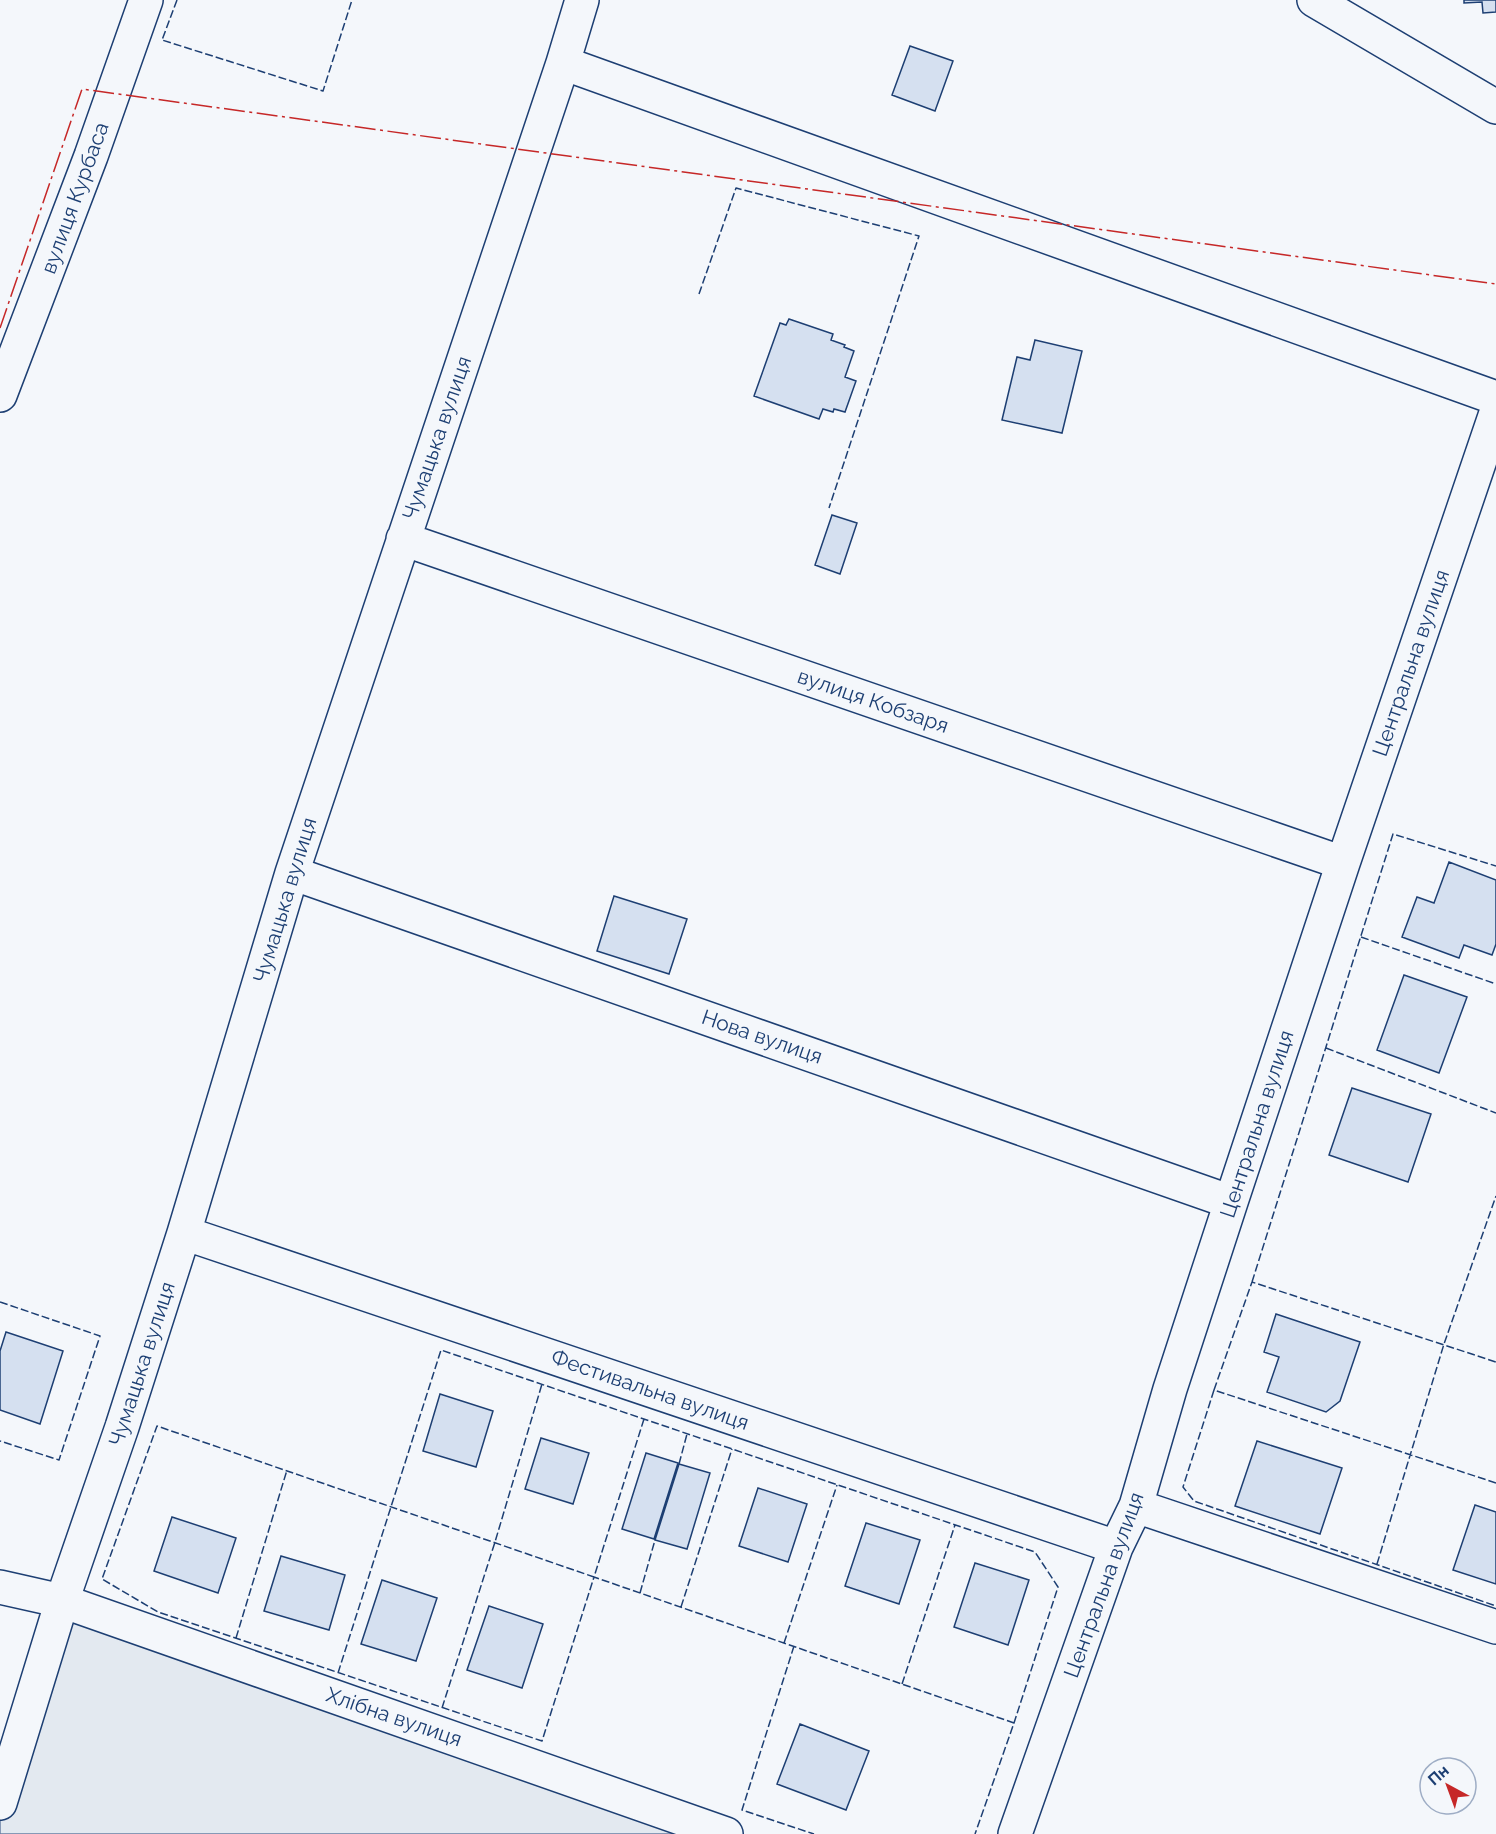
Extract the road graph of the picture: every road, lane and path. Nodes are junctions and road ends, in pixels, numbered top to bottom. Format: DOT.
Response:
graph roads {
  1 [pos="146,0"];
  2 [pos="582,0"];
  3 [pos="1314,0"];
  4 [pos="563,63"];
  5 [pos="1496,107"];
  6 [pos="0,395"];
  7 [pos="1496,398"];
  8 [pos="1496,413"];
  9 [pos="403,539"];
  10 [pos="1343,863"];
  11 [pos="292,873"];
  12 [pos="1231,1202"];
  13 [pos="184,1233"];
  14 [pos="1136,1506"];
  15 [pos="1116,1546"];
  16 [pos="0,1587"];
  17 [pos="62,1601"];
  18 [pos="1496,1627"];
  19 [pos="0,1803"];
  20 [pos="726,1834"];
  21 [pos="1015,1834"];
  1 -- 6 [label="street, вулиця Курбаса"];
  2 -- 4 [label="street, Чумацька вулиця"];
  3 -- 5 [label="street"];
  4 -- 7 [label="street"];
  4 -- 9 [label="street, Чумацька вулиця"];
  8 -- 10 [label="street, Центральна вулиця"];
  9 -- 10 [label="street, вулиця Кобзаря"];
  9 -- 11 [label="street, Чумацька вулиця"];
  10 -- 12 [label="street, Центральна вулиця"];
  11 -- 12 [label="street, Нова вулиця"];
  11 -- 13 [label="street, Чумацька вулиця"];
  12 -- 14 [label="street, Центральна вулиця"];
  13 -- 15 [label="street, Фестивальна вулиця"];
  13 -- 17 [label="street, Чумацька вулиця"];
  14 -- 15 [label="street, Центральна вулиця"];
  14 -- 18 [label="street"];
  15 -- 21 [label="street, Центральна вулиця"];
  16 -- 17 [label="street, Хлібна вулиця"];
  17 -- 19 [label="street, Чумацька вулиця"];
  17 -- 20 [label="street, Хлібна вулиця"];
}
